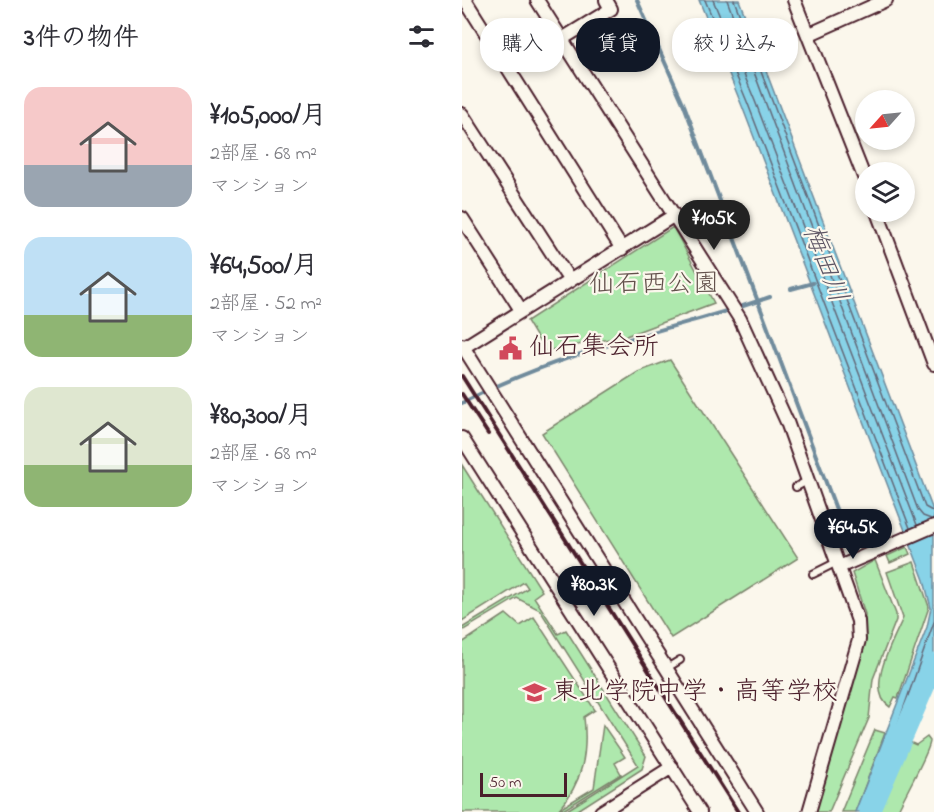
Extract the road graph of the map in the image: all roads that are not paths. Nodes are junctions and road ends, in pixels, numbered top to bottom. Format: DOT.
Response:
graph roads {
  1 [pos="465,0"];
  2 [pos="537,0"];
  3 [pos="606,0"];
  4 [pos="794,0"];
  5 [pos="886,0"];
  6 [pos="549,18"];
  7 [pos="810,34"];
  8 [pos="564,38"];
  9 [pos="564,42"];
  10 [pos="462,114"];
  11 [pos="858,162"];
  12 [pos="673,216"];
  13 [pos="462,218"];
  14 [pos="880,222"];
  15 [pos="622,249"];
  16 [pos="570,281"];
  17 [pos="521,310"];
  18 [pos="463,346"];
  19 [pos="934,364"];
  20 [pos="462,438"];
  21 [pos="808,481"];
  22 [pos="796,487"];
  23 [pos="934,526"];
  24 [pos="839,564"];
  25 [pos="813,574"];
  26 [pos="680,660"];
  27 [pos="666,669"];
  28 [pos="672,767"];
  29 [pos="601,812"];
  30 [pos="700,812"];
  31 [pos="757,812"];
  32 [pos="809,812"];
  1 -- 15 [label="street"];
  2 -- 6 [label="street"];
  3 -- 8 [label="street"];
  4 -- 7 [label="street"];
  5 -- 7 [label="street"];
  7 -- 11 [label="street"];
  9 -- 12 [label="street"];
  10 -- 16 [label="street"];
  12 -- 15 [label="street"];
  12 -- 21 [label="street"];
  13 -- 17 [label="street"];
  14 -- 19 [label="street"];
  15 -- 16 [label="street"];
  16 -- 17 [label="street"];
  17 -- 18 [label="street"];
  18 -- 27 [label="street"];
  20 -- 28 [label="street"];
  21 -- 22 [label="lane"];
  21 -- 24 [label="street"];
  23 -- 24 [label="street"];
  24 -- 25 [label="lane"];
  24 -- 32 [label="street"];
  26 -- 27 [label="lane"];
  27 -- 31 [label="street"];
  28 -- 29 [label="street"];
  28 -- 30 [label="street"];
}
